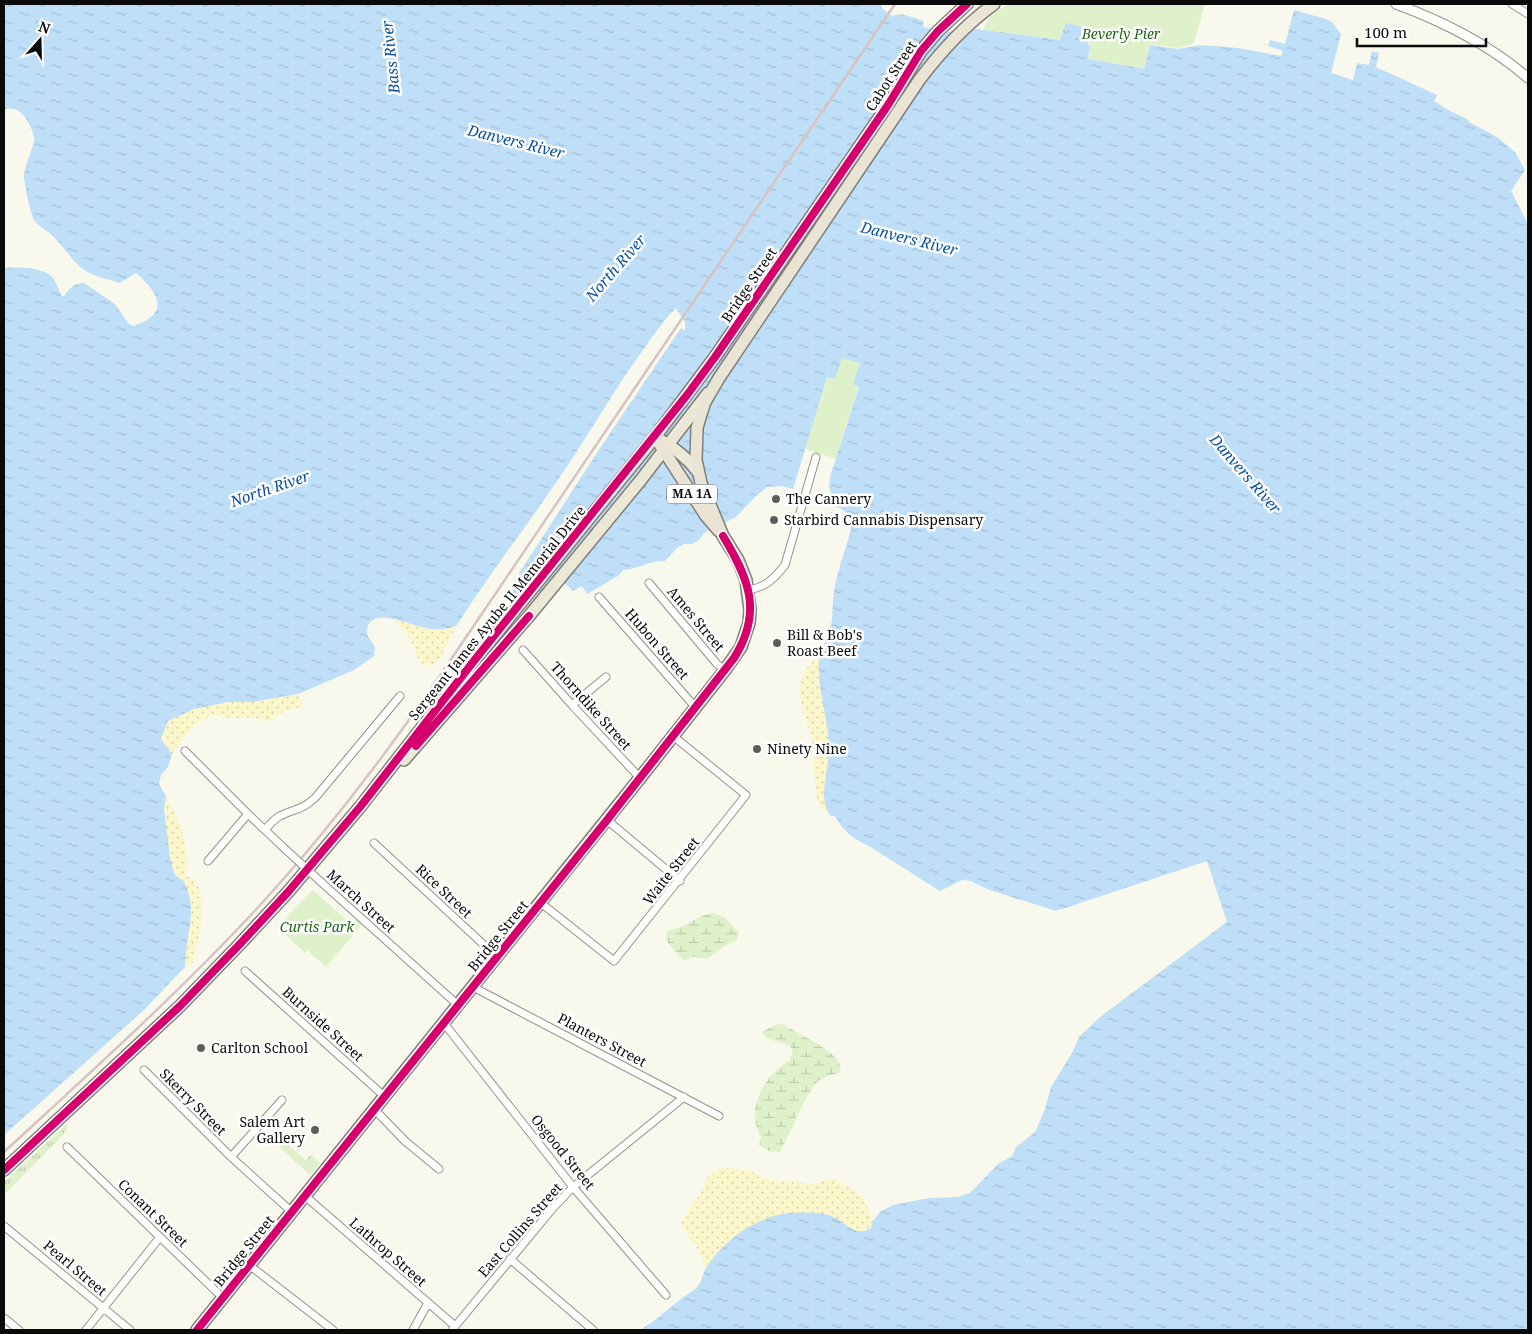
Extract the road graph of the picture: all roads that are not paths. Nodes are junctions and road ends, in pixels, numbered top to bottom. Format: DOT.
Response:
graph roads {
  1 [pos="967,4"];
  2 [pos="994,4"];
  3 [pos="1396,4"];
  4 [pos="1512,4"];
  5 [pos="1528,14"];
  6 [pos="1528,78"];
  7 [pos="860,145"];
  8 [pos="874,148"];
  9 [pos="713,386"];
  10 [pos="655,437"];
  11 [pos="666,447"];
  12 [pos="816,457"];
  13 [pos="698,472"];
  14 [pos="724,536"];
  15 [pos="649,583"];
  16 [pos="748,590"];
  17 [pos="599,597"];
  18 [pos="524,650"];
  19 [pos="725,670"];
  20 [pos="606,677"];
  21 [pos="400,696"];
  22 [pos="572,706"];
  23 [pos="696,708"];
  24 [pos="673,736"];
  25 [pos="185,751"];
  26 [pos="640,778"];
  27 [pos="360,807"];
  28 [pos="248,814"];
  29 [pos="607,820"];
  30 [pos="265,830"];
  31 [pos="374,843"];
  32 [pos="208,861"];
  33 [pos="680,880"];
  34 [pos="541,903"];
  35 [pos="497,957"];
  36 [pos="245,971"];
  37 [pos="473,986"];
  38 [pos="458,1005"];
  39 [pos="443,1022"];
  40 [pos="144,1070"];
  41 [pos="384,1096"];
  42 [pos="684,1097"];
  43 [pos="282,1100"];
  44 [pos="374,1109"];
  45 [pos="719,1116"];
  46 [pos="66,1147"];
  47 [pos="231,1157"];
  48 [pos="439,1169"];
  49 [pos="4,1170"];
  50 [pos="573,1187"];
  51 [pos="305,1196"];
  52 [pos="292,1212"];
  53 [pos="4,1226"];
  54 [pos="160,1237"];
  55 [pos="510,1259"];
  56 [pos="249,1264"];
  57 [pos="666,1295"];
  58 [pos="222,1298"];
  59 [pos="428,1303"];
  60 [pos="103,1308"];
  61 [pos="4,1318"];
  62 [pos="453,1328"];
  63 [pos="588,1329"];
  64 [pos="19,1330"];
  65 [pos="86,1330"];
  66 [pos="130,1330"];
  67 [pos="197,1330"];
  68 [pos="332,1330"];
  69 [pos="413,1330"];
  1 -- 7 [label="highway, Cabot Street"];
  2 -- 8 [label="highway, Cabot Street / MA 1A"];
  3 -- 6 [label="street"];
  4 -- 5 [label="street"];
  7 -- 10 [label="highway, Bridge Street"];
  8 -- 9 [label="highway, Bridge Street / MA 1A"];
  9 -- 11 [label="main road, Sergeant James Ayube II Memorial Drive"];
  9 -- 13 [label="highway, Bridge Street / MA 1A"];
  10 -- 11 [label="highway, Bridge Street / MA 1A"];
  10 -- 27 [label="main road, Sergeant James Ayube II Memorial Drive"];
  11 -- 13 [label="main road, Bridge Street"];
  11 -- 14 [label="highway, Bridge Street / MA 1A"];
  11 -- 27 [label="main road, Sergeant James Ayube II Memorial Drive"];
  12 -- 16 [label="street"];
  13 -- 14 [label="highway, Bridge Street / MA 1A"];
  14 -- 16 [label="highway, Bridge Street / MA 1A"];
  15 -- 19 [label="street, Ames Street"];
  16 -- 19 [label="highway, Bridge Street / MA 1A"];
  17 -- 23 [label="street, Hubon Street"];
  18 -- 22 [label="street, Thorndike Street"];
  19 -- 23 [label="highway, Bridge Street / MA 1A"];
  20 -- 22 [label="street"];
  21 -- 30 [label="street"];
  22 -- 26 [label="street, Thorndike Street"];
  23 -- 24 [label="highway, Bridge Street / MA 1A"];
  24 -- 26 [label="highway, Bridge Street / MA 1A"];
  24 -- 33 [label="street, Waite Street"];
  25 -- 28 [label="street, March Street"];
  26 -- 29 [label="highway, Bridge Street / MA 1A"];
  27 -- 49 [label="main road, Sergeant James Ayube II Memorial Drive"];
  28 -- 30 [label="street, March Street"];
  28 -- 32 [label="street"];
  29 -- 33 [label="street"];
  29 -- 34 [label="highway, Bridge Street / MA 1A"];
  30 -- 38 [label="street, March Street, bridge"];
  31 -- 35 [label="street, Rice Street"];
  33 -- 34 [label="street, Waite Street"];
  34 -- 35 [label="highway, Bridge Street / MA 1A"];
  35 -- 37 [label="highway, Bridge Street / MA 1A"];
  36 -- 41 [label="street, Burnside Street"];
  37 -- 38 [label="highway, Bridge Street / MA 1A"];
  37 -- 42 [label="street, Planters Street"];
  38 -- 39 [label="highway, Bridge Street / MA 1A"];
  39 -- 41 [label="highway, Bridge Street / MA 1A"];
  39 -- 50 [label="street, Osgood Street"];
  40 -- 47 [label="street, Skerry Street"];
  41 -- 44 [label="highway, Bridge Street / MA 1A"];
  42 -- 45 [label="street, Planters Street"];
  42 -- 50 [label="street, East Collins Street"];
  43 -- 47 [label="street"];
  44 -- 48 [label="street"];
  44 -- 51 [label="highway, Bridge Street / MA 1A"];
  46 -- 54 [label="street, Conant Street"];
  47 -- 52 [label="street, Skerry Street"];
  50 -- 55 [label="street, East Collins Street"];
  50 -- 57 [label="street, Osgood Street"];
  51 -- 52 [label="highway, Bridge Street / MA 1A"];
  51 -- 59 [label="street, Lathrop Street"];
  52 -- 56 [label="highway, Bridge Street / MA 1A"];
  53 -- 60 [label="street, Pearl Street"];
  54 -- 58 [label="street, Conant Street"];
  54 -- 60 [label="street"];
  55 -- 62 [label="street, East Collins Street"];
  55 -- 63 [label="street"];
  56 -- 58 [label="highway, Bridge Street / MA 1A"];
  56 -- 68 [label="street"];
  58 -- 67 [label="highway, Bridge Street / MA 1A"];
  59 -- 62 [label="street, Lathrop Street"];
  59 -- 69 [label="street"];
  60 -- 65 [label="street"];
  60 -- 66 [label="street, Pearl Street"];
  61 -- 64 [label="street"];
}
